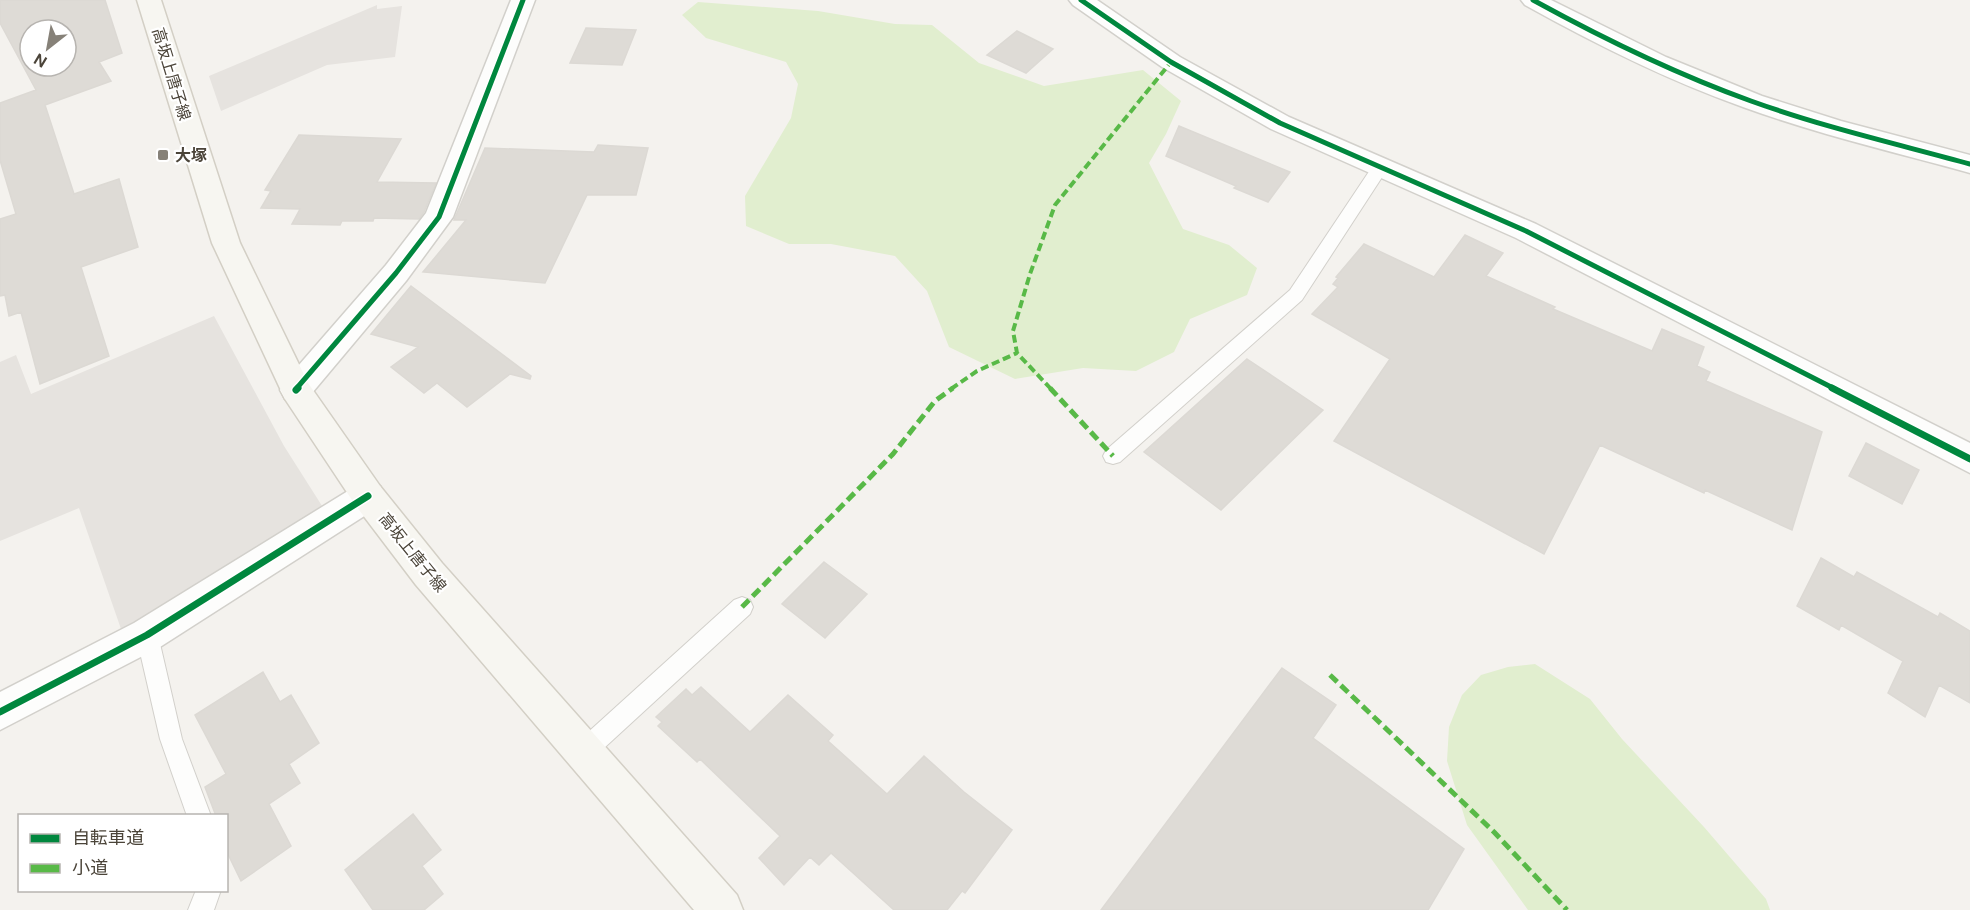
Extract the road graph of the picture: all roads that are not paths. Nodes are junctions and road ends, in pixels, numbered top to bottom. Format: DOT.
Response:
graph roads {
  1 [pos="150,0"];
  2 [pos="523,0"];
  3 [pos="1081,0"];
  4 [pos="1533,0"];
  5 [pos="1970,164"];
  6 [pos="1380,168"];
  7 [pos="296,390"];
  8 [pos="1113,456"];
  9 [pos="1970,459"];
  10 [pos="368,496"];
  11 [pos="742,607"];
  12 [pos="147,634"];
  13 [pos="0,712"];
  14 [pos="583,752"];
  15 [pos="198,814"];
  16 [pos="209,892"];
  17 [pos="201,910"];
  18 [pos="722,910"];
  1 -- 7 [label="main road, 高坂上唐子線"];
  2 -- 7 [label="street"];
  3 -- 6 [label="street"];
  4 -- 5 [label="street"];
  6 -- 8 [label="lane"];
  6 -- 9 [label="street"];
  7 -- 10 [label="main road, 高坂上唐子線"];
  10 -- 12 [label="street"];
  10 -- 14 [label="main road, 高坂上唐子線"];
  11 -- 14 [label="lane"];
  12 -- 13 [label="street"];
  12 -- 15 [label="lane"];
  14 -- 18 [label="main road, 高坂上唐子線"];
  16 -- 17 [label="lane"];
}
